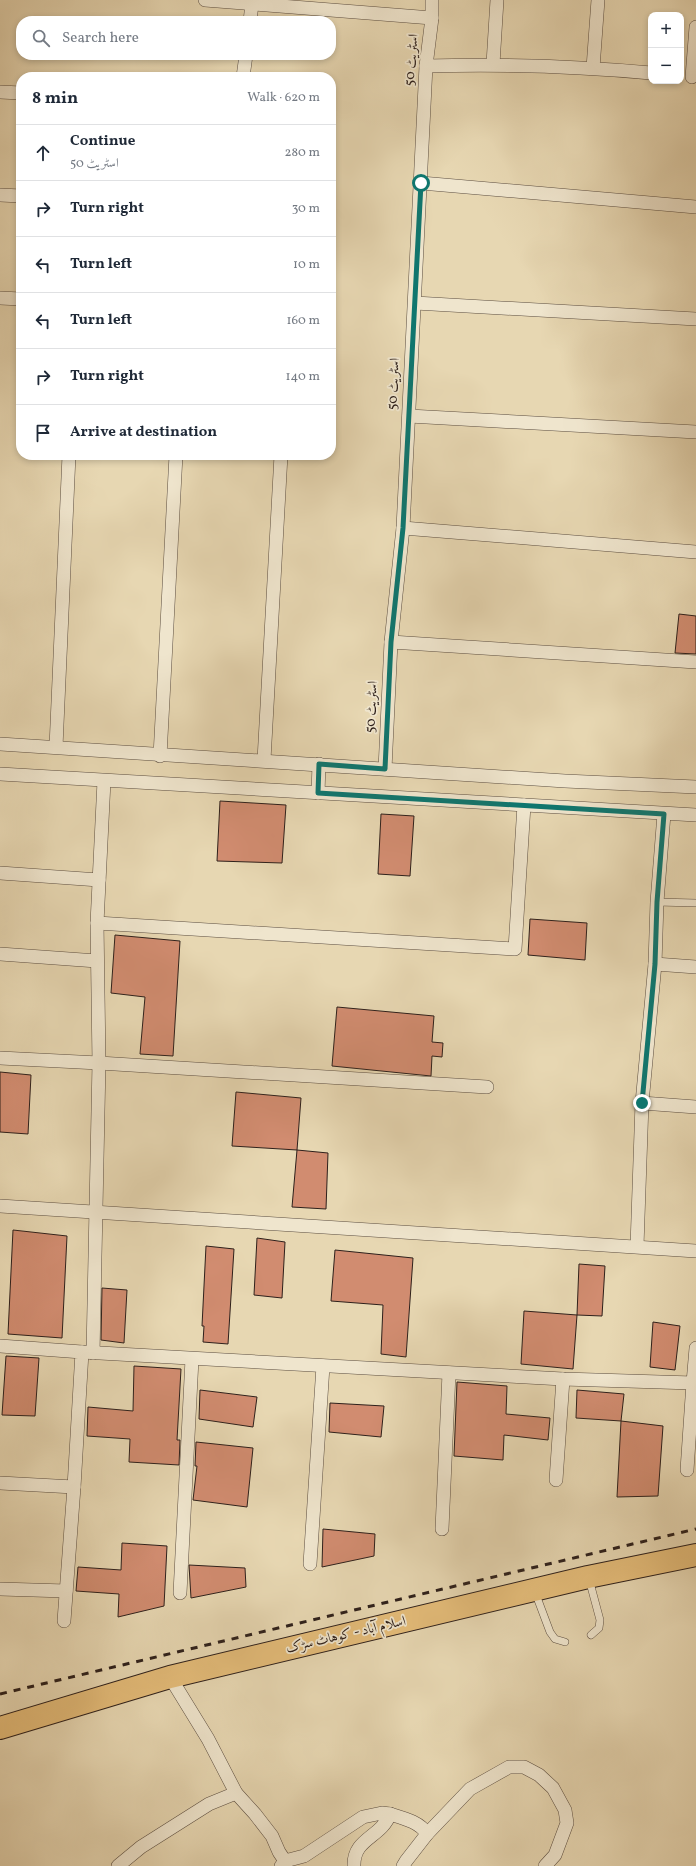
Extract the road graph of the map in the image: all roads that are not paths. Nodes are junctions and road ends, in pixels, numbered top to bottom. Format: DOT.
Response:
graph roads {
  1 [pos="205,0"];
  2 [pos="432,0"];
  3 [pos="497,0"];
  4 [pos="598,0"];
  5 [pos="252,4"];
  6 [pos="251,16"];
  7 [pos="432,18"];
  8 [pos="696,27"];
  9 [pos="245,60"];
  10 [pos="493,64"];
  11 [pos="426,66"];
  12 [pos="593,68"];
  13 [pos="244,72"];
  14 [pos="648,73"];
  15 [pos="690,77"];
  16 [pos="0,92"];
  17 [pos="16,93"];
  18 [pos="421,183"];
  19 [pos="0,195"];
  20 [pos="16,196"];
  21 [pos="696,207"];
  22 [pos="0,298"];
  23 [pos="16,299"];
  24 [pos="415,303"];
  25 [pos="696,320"];
  26 [pos="409,416"];
  27 [pos="696,432"];
  28 [pos="70,460"];
  29 [pos="176,460"];
  30 [pos="281,460"];
  31 [pos="403,528"];
  32 [pos="696,552"];
  33 [pos="391,642"];
  34 [pos="696,662"];
  35 [pos="0,744"];
  36 [pos="56,747"];
  37 [pos="160,756"];
  38 [pos="264,760"];
  39 [pos="319,764"];
  40 [pos="385,769"];
  41 [pos="0,774"];
  42 [pos="104,781"];
  43 [pos="696,787"];
  44 [pos="318,793"];
  45 [pos="524,806"];
  46 [pos="664,814"];
  47 [pos="696,815"];
  48 [pos="0,873"];
  49 [pos="99,880"];
  50 [pos="657,902"];
  51 [pos="696,903"];
  52 [pos="97,923"];
  53 [pos="0,954"];
  54 [pos="97,961"];
  55 [pos="655,964"];
  56 [pos="696,967"];
  57 [pos="0,1058"];
  58 [pos="99,1062"];
  59 [pos="487,1087"];
  60 [pos="642,1103"];
  61 [pos="696,1107"];
  62 [pos="0,1206"];
  63 [pos="96,1212"];
  64 [pos="637,1246"];
  65 [pos="696,1251"];
  66 [pos="0,1346"];
  67 [pos="696,1348"];
  68 [pos="88,1352"];
  69 [pos="192,1359"];
  70 [pos="323,1366"];
  71 [pos="449,1373"];
  72 [pos="563,1379"];
  73 [pos="693,1383"];
  74 [pos="687,1470"];
  75 [pos="556,1480"];
  76 [pos="0,1483"];
  77 [pos="74,1487"];
  78 [pos="442,1529"];
  79 [pos="696,1555"];
  80 [pos="310,1564"];
  81 [pos="588,1578"];
  82 [pos="0,1589"];
  83 [pos="535,1590"];
  84 [pos="66,1591"];
  85 [pos="180,1593"];
  86 [pos="64,1621"];
  87 [pos="591,1635"];
  88 [pos="565,1642"];
  89 [pos="170,1677"];
  90 [pos="0,1728"];
  91 [pos="236,1792"];
  92 [pos="390,1814"];
  93 [pos="427,1834"];
  94 [pos="283,1863"];
  95 [pos="118,1866"];
  96 [pos="354,1866"];
  97 [pos="404,1866"];
  98 [pos="545,1866"];
  1 -- 5 [label="street"];
  2 -- 7 [label="street, اسٹریٹ 50"];
  3 -- 10 [label="street"];
  4 -- 12 [label="street"];
  5 -- 6 [label="street"];
  5 -- 7 [label="street"];
  7 -- 11 [label="street, اسٹریٹ 50"];
  8 -- 15 [label="street"];
  9 -- 13 [label="street"];
  10 -- 11 [label="street"];
  10 -- 12 [label="street"];
  11 -- 18 [label="street, اسٹریٹ 50"];
  12 -- 14 [label="street"];
  16 -- 17 [label="street"];
  18 -- 21 [label="street"];
  18 -- 24 [label="street, اسٹریٹ 50"];
  19 -- 20 [label="street"];
  22 -- 23 [label="street"];
  24 -- 25 [label="street"];
  24 -- 26 [label="street, اسٹریٹ 50"];
  26 -- 27 [label="street"];
  26 -- 31 [label="street, اسٹریٹ 50"];
  28 -- 36 [label="street"];
  29 -- 37 [label="street"];
  30 -- 38 [label="street"];
  31 -- 32 [label="street"];
  31 -- 33 [label="street, اسٹریٹ 50"];
  33 -- 34 [label="street"];
  33 -- 40 [label="street, اسٹریٹ 50"];
  35 -- 36 [label="street"];
  36 -- 37 [label="street"];
  37 -- 38 [label="street"];
  38 -- 39 [label="street"];
  39 -- 40 [label="street"];
  39 -- 44 [label="street"];
  40 -- 43 [label="street"];
  41 -- 42 [label="street"];
  42 -- 44 [label="street"];
  42 -- 49 [label="street"];
  44 -- 45 [label="street"];
  45 -- 46 [label="street"];
  45 -- 52 [label="street"];
  46 -- 47 [label="street"];
  46 -- 50 [label="street"];
  48 -- 49 [label="street"];
  49 -- 52 [label="street"];
  50 -- 51 [label="lane"];
  50 -- 55 [label="street"];
  52 -- 54 [label="street"];
  53 -- 54 [label="street"];
  54 -- 58 [label="street"];
  55 -- 56 [label="street"];
  55 -- 60 [label="street"];
  57 -- 58 [label="street"];
  58 -- 59 [label="street"];
  58 -- 63 [label="street"];
  60 -- 61 [label="street"];
  60 -- 64 [label="street"];
  62 -- 63 [label="street"];
  63 -- 64 [label="street"];
  63 -- 68 [label="street"];
  64 -- 65 [label="street"];
  66 -- 68 [label="street"];
  67 -- 73 [label="street"];
  68 -- 69 [label="street"];
  68 -- 77 [label="street"];
  69 -- 70 [label="street"];
  69 -- 85 [label="street"];
  70 -- 71 [label="street"];
  70 -- 80 [label="street"];
  71 -- 72 [label="street"];
  71 -- 78 [label="street"];
  72 -- 73 [label="street"];
  72 -- 75 [label="street"];
  73 -- 74 [label="street"];
  76 -- 77 [label="street"];
  77 -- 84 [label="street"];
  79 -- 81 [label="highway, اسلام آباد - کوہاٹ سڑک"];
  81 -- 83 [label="highway, اسلام آباد - کوہاٹ سڑک"];
  81 -- 87 [label="lane"];
  82 -- 84 [label="street"];
  83 -- 88 [label="lane"];
  83 -- 89 [label="highway, اسلام آباد - کوہاٹ سڑک"];
  84 -- 86 [label="street"];
  89 -- 90 [label="highway, اسلام آباد - کوہاٹ سڑک"];
  89 -- 91 [label="street"];
  91 -- 94 [label="street"];
  91 -- 95 [label="street"];
  92 -- 93 [label="street"];
  92 -- 94 [label="street"];
  92 -- 96 [label="street"];
  93 -- 97 [label="street"];
  93 -- 98 [label="street"];
}
